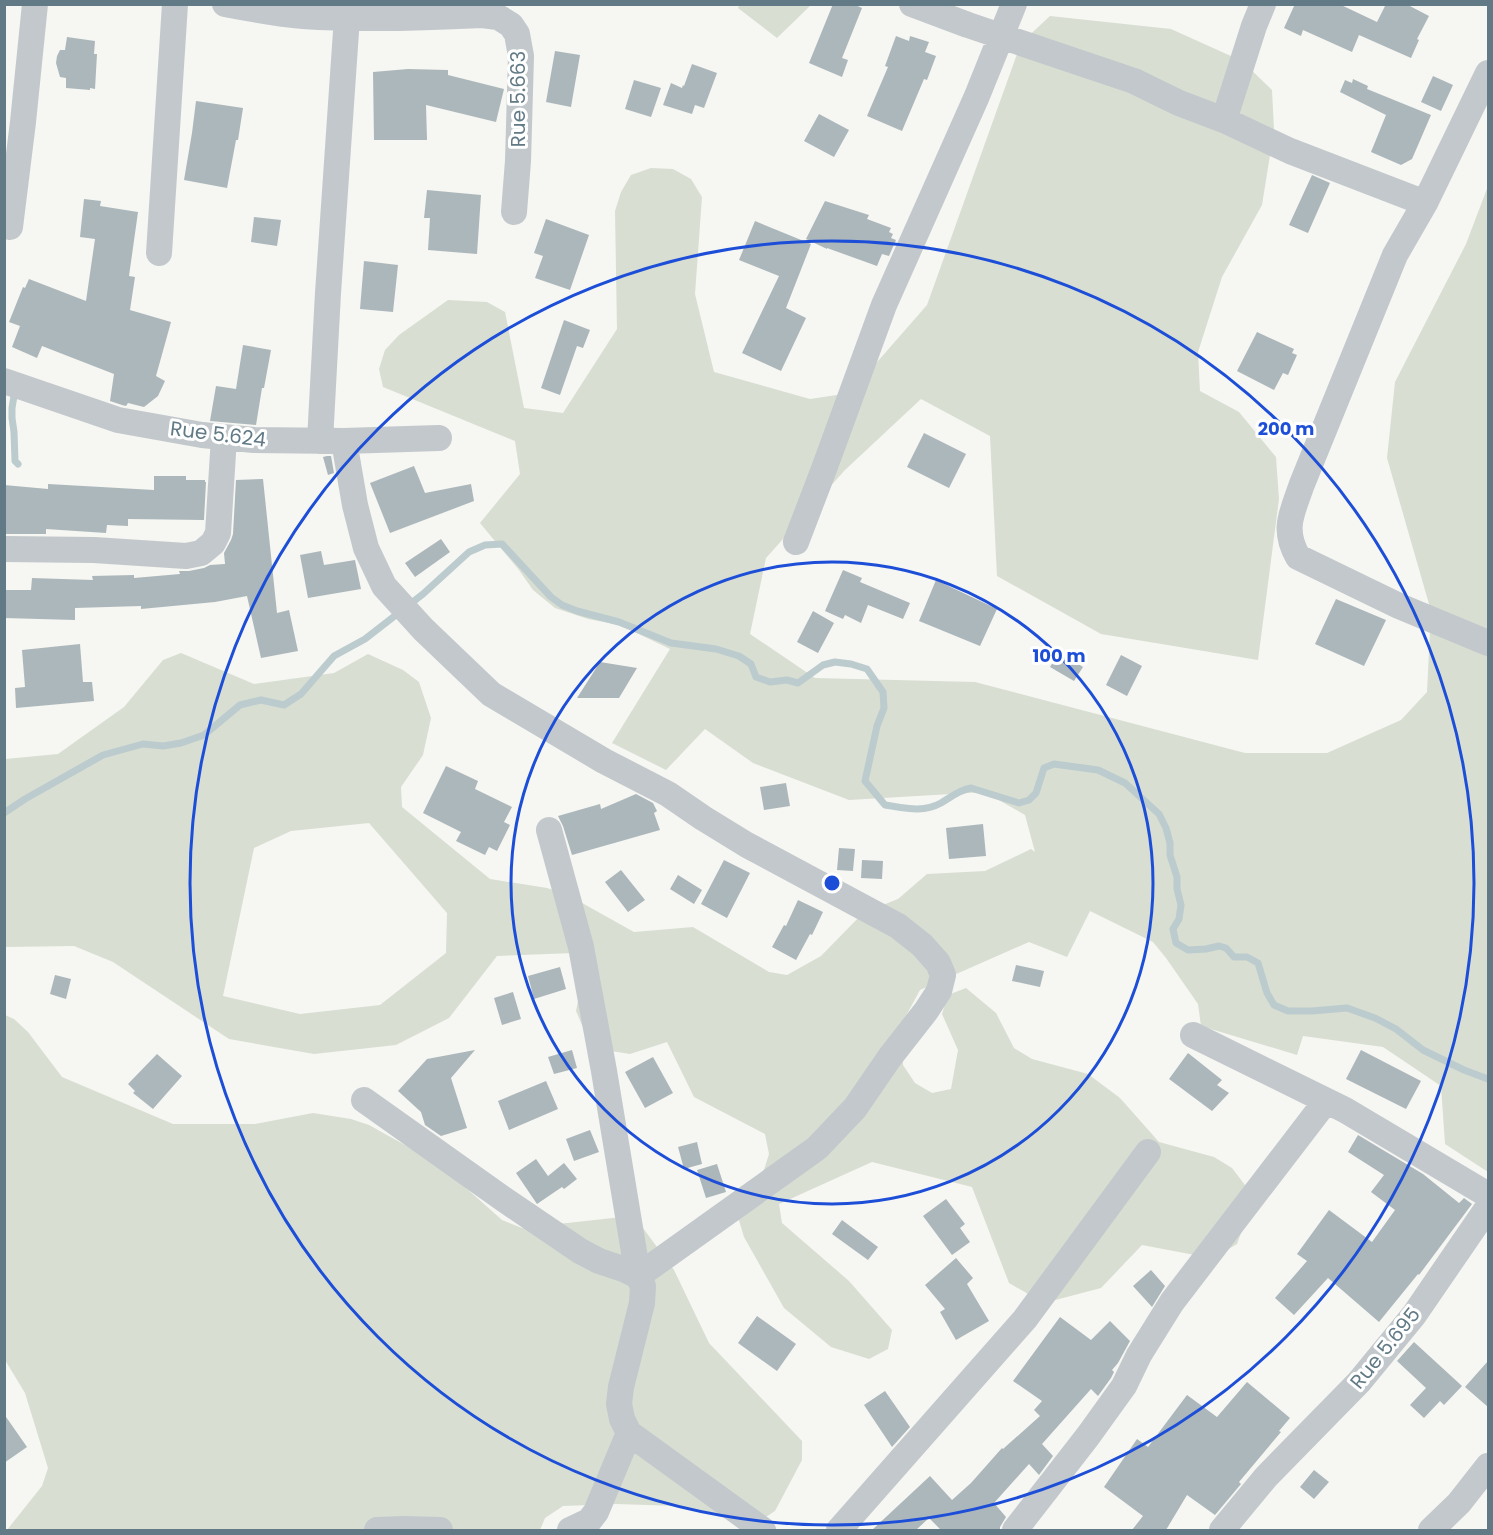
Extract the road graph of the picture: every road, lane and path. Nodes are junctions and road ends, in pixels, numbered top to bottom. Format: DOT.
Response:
graph roads {
  1 [pos="35,4"];
  2 [pos="176,4"];
  3 [pos="225,4"];
  4 [pos="912,4"];
  5 [pos="1014,4"];
  6 [pos="1263,4"];
  7 [pos="457,10"];
  8 [pos="347,17"];
  9 [pos="1002,36"];
  10 [pos="1488,73"];
  11 [pos="14,119"];
  12 [pos="1224,120"];
  13 [pos="1425,203"];
  14 [pos="514,212"];
  15 [pos="10,227"];
  16 [pos="159,253"];
  17 [pos="4,381"];
  18 [pos="224,437"];
  19 [pos="439,438"];
  20 [pos="332,441"];
  21 [pos="796,542"];
  22 [pos="4,549"];
  23 [pos="1488,643"];
  24 [pos="549,830"];
  25 [pos="1194,1035"];
  26 [pos="364,1100"];
  27 [pos="1326,1101"];
  28 [pos="1148,1152"];
  29 [pos="1488,1195"];
  30 [pos="1488,1207"];
  31 [pos="638,1276"];
  32 [pos="629,1433"];
  33 [pos="1488,1466"];
  34 [pos="377,1530"];
  35 [pos="440,1530"];
  36 [pos="570,1530"];
  37 [pos="763,1530"];
  38 [pos="840,1530"];
  39 [pos="1015,1530"];
  40 [pos="1222,1530"];
  41 [pos="1431,1530"];
  1 -- 11 [label="street"];
  2 -- 16 [label="street"];
  3 -- 8 [label="street, Rue 5.663"];
  4 -- 9 [label="street"];
  5 -- 9 [label="street"];
  6 -- 12 [label="street"];
  7 -- 8 [label="street, Rue 5.663"];
  7 -- 14 [label="street, Rue 5.663"];
  8 -- 20 [label="street"];
  9 -- 12 [label="street"];
  9 -- 21 [label="street"];
  10 -- 13 [label="street"];
  11 -- 15 [label="street"];
  12 -- 13 [label="street"];
  13 -- 23 [label="street"];
  17 -- 18 [label="street, Rue 5.624"];
  18 -- 20 [label="street, Rue 5.624"];
  18 -- 22 [label="street"];
  19 -- 20 [label="street, Rue 5.624"];
  20 -- 31 [label="street"];
  24 -- 31 [label="street"];
  25 -- 27 [label="street"];
  26 -- 31 [label="street"];
  27 -- 29 [label="street"];
  27 -- 39 [label="street"];
  28 -- 38 [label="street"];
  30 -- 40 [label="street, Rue 5.695"];
  31 -- 32 [label="street"];
  32 -- 36 [label="street"];
  32 -- 37 [label="street"];
  33 -- 41 [label="street"];
  34 -- 35 [label="street"];
}
